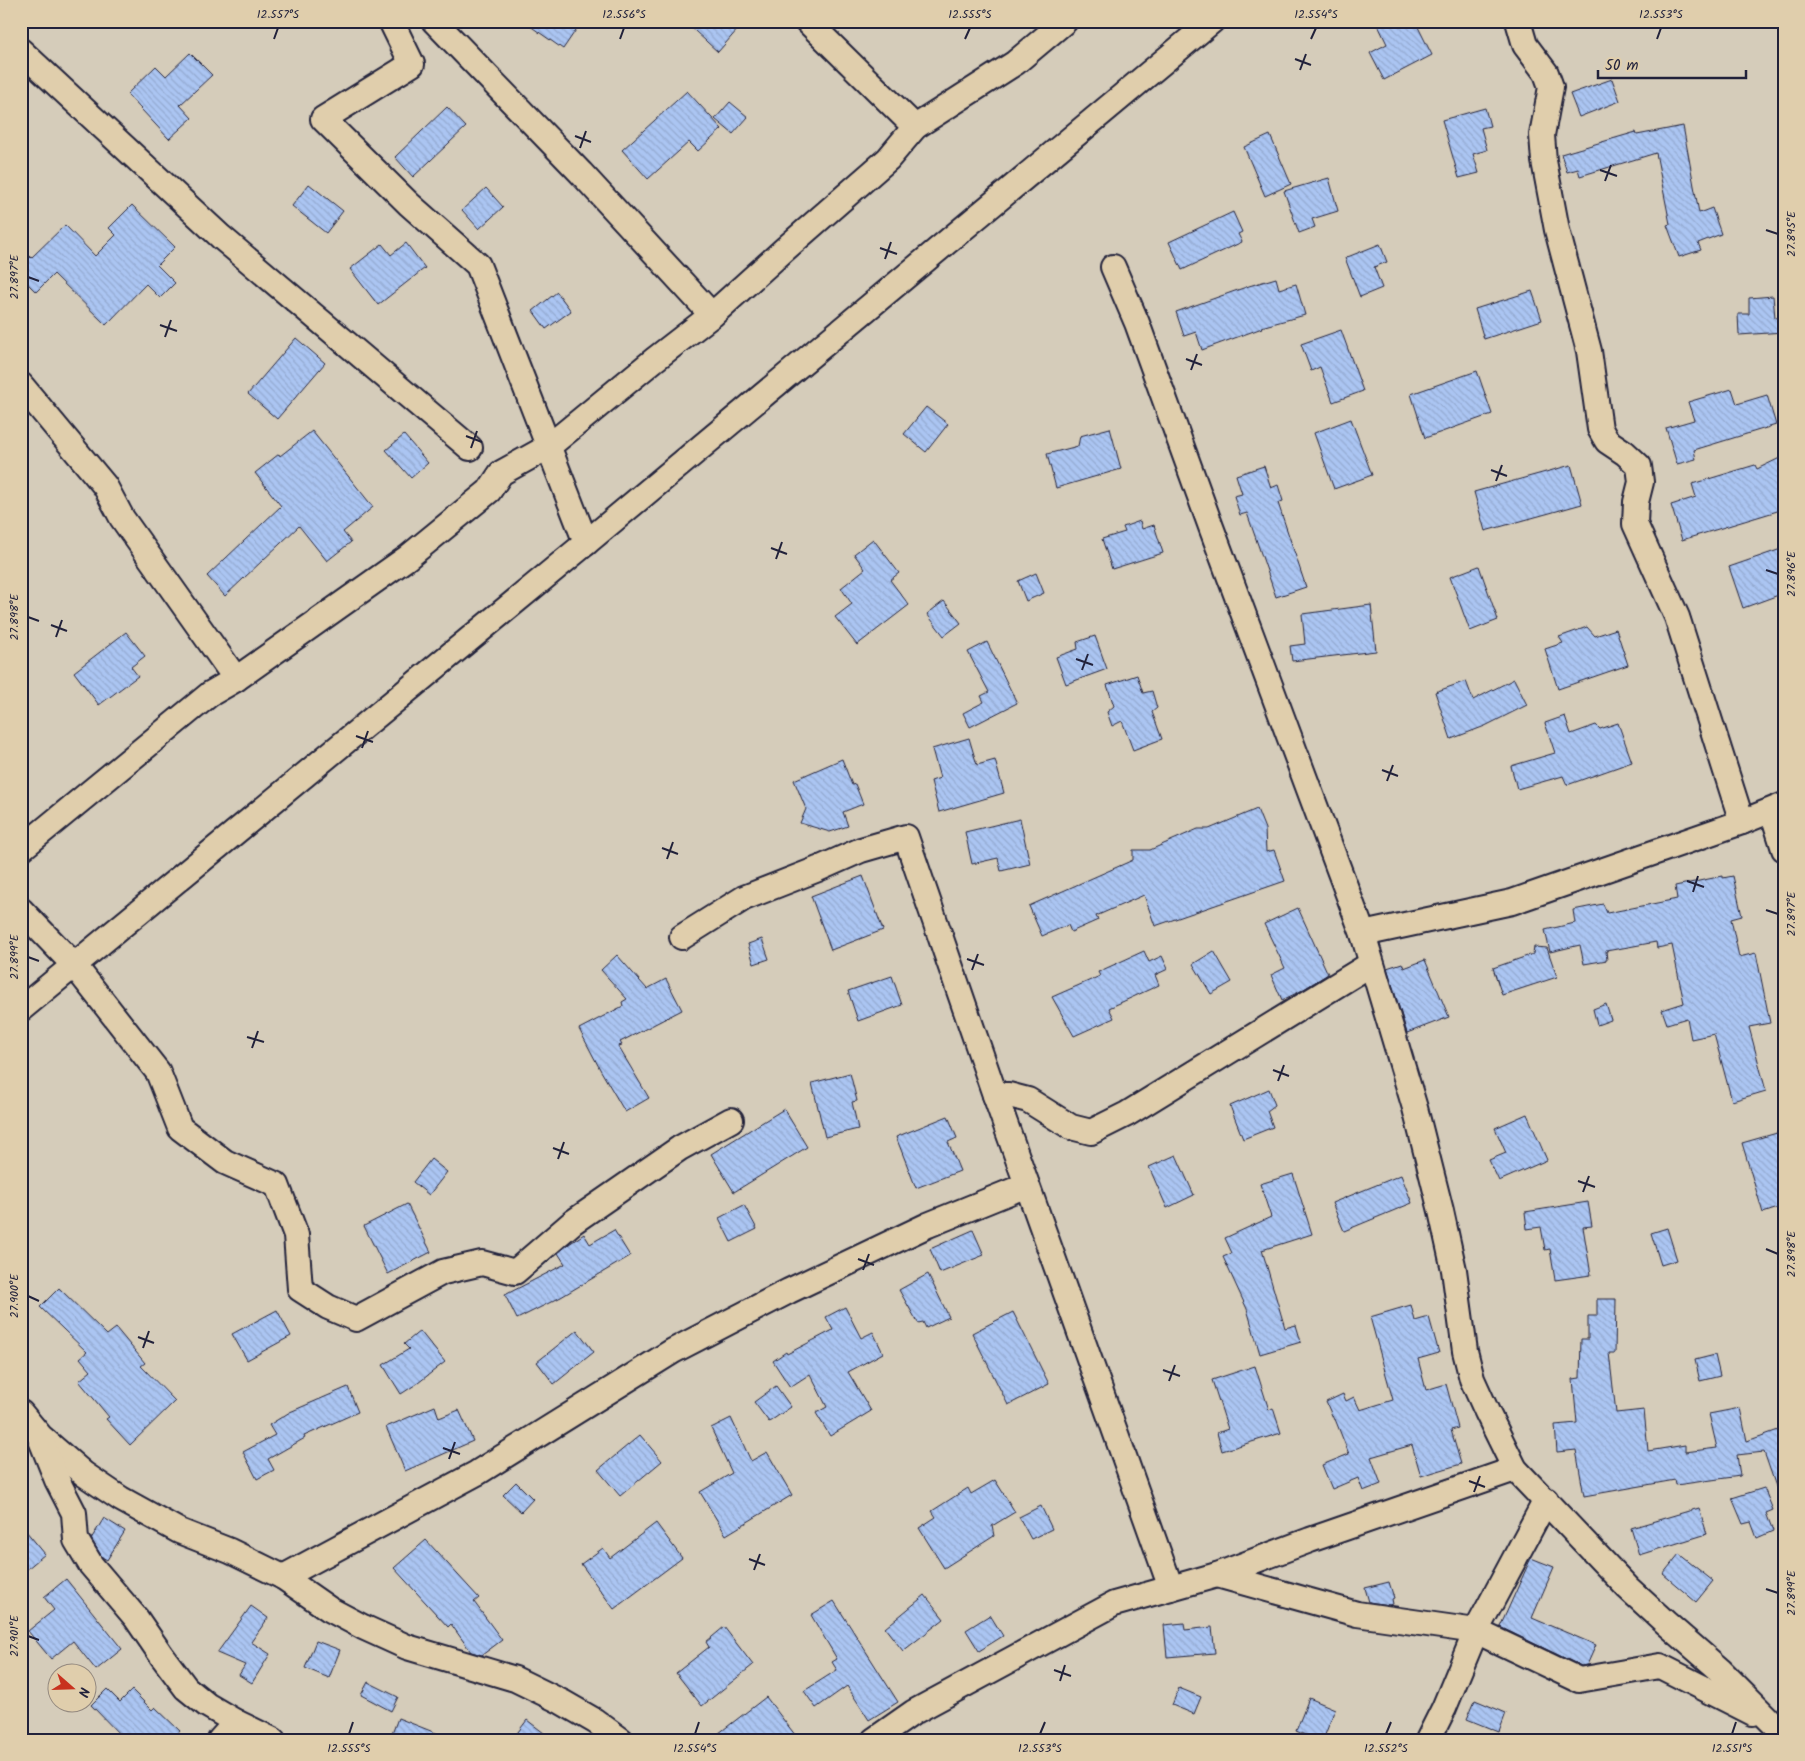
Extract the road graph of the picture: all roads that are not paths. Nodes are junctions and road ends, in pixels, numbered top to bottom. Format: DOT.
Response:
graph roads {
  1 [pos="391,21"];
  2 [pos="434,21"];
  3 [pos="807,21"];
  4 [pos="1064,21"];
  5 [pos="1212,21"];
  6 [pos="1518,21"];
  7 [pos="21,51"];
  8 [pos="915,127"];
  9 [pos="1113,267"];
  10 [pos="712,315"];
  11 [pos="21,386"];
  12 [pos="548,447"];
  13 [pos="470,448"];
  14 [pos="586,543"];
  15 [pos="236,679"];
  16 [pos="1778,808"];
  17 [pos="1742,822"];
  18 [pos="21,849"];
  19 [pos="1784,849"];
  20 [pos="21,910"];
  21 [pos="1363,934"];
  22 [pos="682,937"];
  23 [pos="1371,964"];
  24 [pos="74,965"];
  25 [pos="21,1009"];
  26 [pos="995,1095"];
  27 [pos="731,1120"];
  28 [pos="1026,1185"];
  29 [pos="21,1413"];
  30 [pos="40,1436"];
  31 [pos="1515,1469"];
  32 [pos="84,1474"];
  33 [pos="1546,1500"];
  34 [pos="74,1513"];
  35 [pos="1217,1575"];
  36 [pos="283,1577"];
  37 [pos="1171,1588"];
  38 [pos="1476,1631"];
  39 [pos="236,1722"];
  40 [pos="1778,1728"];
  41 [pos="220,1740"];
  42 [pos="273,1740"];
  43 [pos="621,1740"];
  44 [pos="874,1740"];
  45 [pos="1428,1740"];
  1 -- 12 [label="street"];
  2 -- 10 [label="street"];
  3 -- 8 [label="street"];
  4 -- 8 [label="street"];
  5 -- 14 [label="street"];
  6 -- 17 [label="street"];
  7 -- 13 [label="street"];
  8 -- 10 [label="street"];
  9 -- 21 [label="street"];
  10 -- 12 [label="street"];
  11 -- 15 [label="street"];
  12 -- 14 [label="street"];
  12 -- 15 [label="street"];
  14 -- 24 [label="street"];
  15 -- 18 [label="street"];
  16 -- 17 [label="street"];
  16 -- 19 [label="street"];
  17 -- 21 [label="street"];
  20 -- 24 [label="street"];
  21 -- 23 [label="street"];
  22 -- 26 [label="street"];
  23 -- 26 [label="street"];
  23 -- 31 [label="street"];
  24 -- 25 [label="street"];
  24 -- 27 [label="street"];
  26 -- 28 [label="street"];
  28 -- 36 [label="street"];
  28 -- 37 [label="street"];
  29 -- 30 [label="street"];
  30 -- 32 [label="street"];
  30 -- 34 [label="street"];
  31 -- 33 [label="street"];
  31 -- 35 [label="street"];
  32 -- 34 [label="street"];
  32 -- 36 [label="street"];
  33 -- 38 [label="street"];
  33 -- 40 [label="street"];
  34 -- 39 [label="street"];
  35 -- 37 [label="street"];
  35 -- 38 [label="street"];
  36 -- 43 [label="street"];
  37 -- 44 [label="street"];
  38 -- 40 [label="street"];
  38 -- 45 [label="street"];
  39 -- 41 [label="street"];
  39 -- 42 [label="street"];
}
